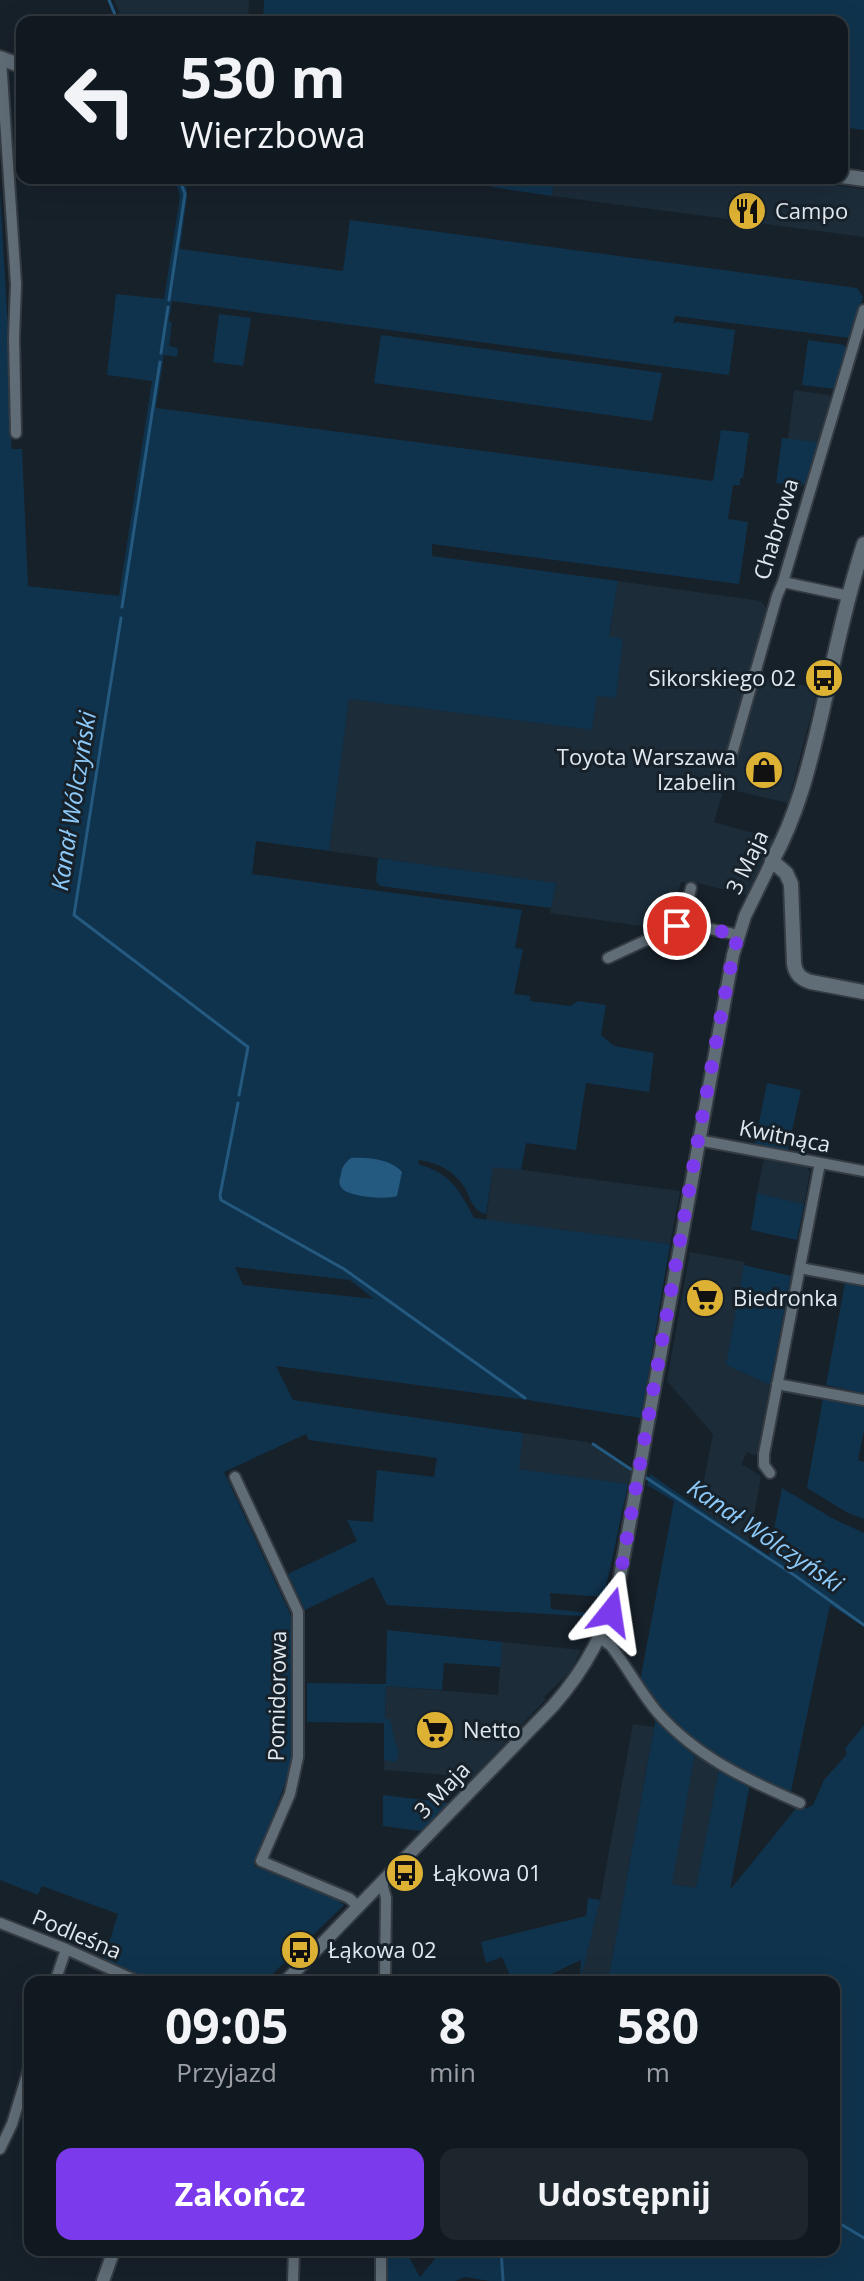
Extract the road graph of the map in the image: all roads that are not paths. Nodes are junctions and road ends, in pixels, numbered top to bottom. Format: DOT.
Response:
graph roads {
  1 [pos="0,58"];
  2 [pos="864,310"];
  3 [pos="16,433"];
  4 [pos="864,544"];
  5 [pos="783,582"];
  6 [pos="849,596"];
  7 [pos="730,761"];
  8 [pos="772,861"];
  9 [pos="691,888"];
  10 [pos="683,923"];
  11 [pos="738,935"];
  12 [pos="608,958"];
  13 [pos="864,992"];
  14 [pos="698,1140"];
  15 [pos="820,1163"];
  16 [pos="864,1171"];
  17 [pos="800,1268"];
  18 [pos="864,1280"];
  19 [pos="777,1384"];
  20 [pos="864,1400"];
  21 [pos="770,1473"];
  22 [pos="235,1477"];
  23 [pos="600,1638"];
  24 [pos="800,1803"];
  25 [pos="382,1883"];
  26 [pos="359,1907"];
  27 [pos="0,1923"];
  28 [pos="66,1949"];
  29 [pos="57,1976"];
  30 [pos="126,1976"];
  31 [pos="291,1976"];
  32 [pos="385,1976"];
  33 [pos="24,2085"];
  34 [pos="0,2149"];
  35 [pos="112,2256"];
  36 [pos="294,2256"];
  37 [pos="381,2256"];
  38 [pos="103,2281"];
  39 [pos="293,2281"];
  40 [pos="381,2281"];
  1 -- 3 [label="street"];
  2 -- 5 [label="street, Chabrowa"];
  4 -- 6 [label="main road, 3 Maja"];
  5 -- 6 [label="street"];
  5 -- 7 [label="street, Chabrowa"];
  6 -- 8 [label="main road, 3 Maja"];
  8 -- 11 [label="street, 3 Maja"];
  8 -- 13 [label="main road"];
  9 -- 10 [label="street"];
  10 -- 11 [label="street"];
  10 -- 12 [label="street"];
  11 -- 14 [label="street, 3 Maja"];
  14 -- 15 [label="street, Kwitnąca"];
  14 -- 23 [label="street, 3 Maja"];
  15 -- 16 [label="street, Kwitnąca"];
  15 -- 17 [label="street"];
  17 -- 18 [label="street"];
  17 -- 19 [label="street"];
  19 -- 20 [label="street"];
  19 -- 21 [label="street"];
  22 -- 26 [label="street, Pomidorowa"];
  23 -- 24 [label="street"];
  23 -- 25 [label="street, 3 Maja"];
  25 -- 26 [label="street, 3 Maja"];
  25 -- 32 [label="street"];
  26 -- 31 [label="street, 3 Maja"];
  27 -- 28 [label="street, Podleśna"];
  28 -- 29 [label="street"];
  28 -- 30 [label="street, Podleśna"];
  33 -- 34 [label="street"];
  35 -- 38 [label="street"];
  36 -- 39 [label="street"];
  37 -- 40 [label="street"];
}
